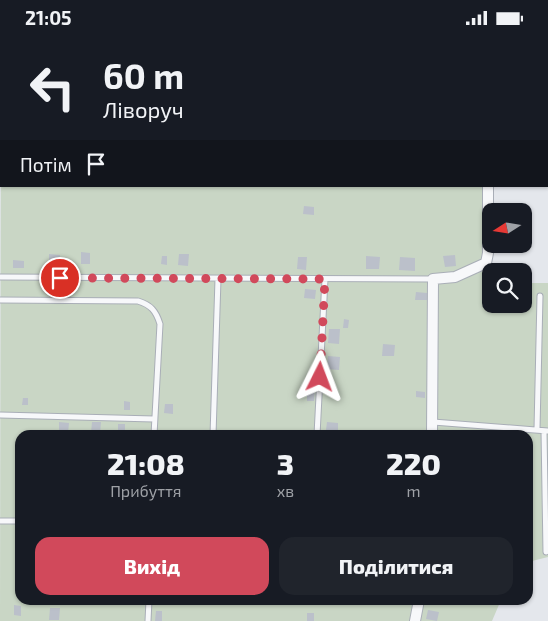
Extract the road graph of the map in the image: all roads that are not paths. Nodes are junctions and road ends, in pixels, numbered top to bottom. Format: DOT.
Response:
graph roads {
  1 [pos="488,187"];
  2 [pos="0,277"];
  3 [pos="218,279"];
  4 [pos="325,279"];
  5 [pos="434,279"];
  6 [pos="540,296"];
  7 [pos="0,300"];
  8 [pos="0,415"];
  9 [pos="154,419"];
  10 [pos="433,421"];
  11 [pos="537,429"];
  12 [pos="154,430"];
  13 [pos="213,430"];
  14 [pos="317,430"];
  15 [pos="432,430"];
  16 [pos="546,431"];
  17 [pos="0,521"];
  18 [pos="15,521"];
  19 [pos="546,552"];
  20 [pos="149,605"];
  21 [pos="418,605"];
  22 [pos="148,621"];
  23 [pos="415,621"];
  1 -- 5 [label="street"];
  2 -- 3 [label="lane"];
  3 -- 4 [label="lane"];
  3 -- 13 [label="lane"];
  4 -- 5 [label="lane"];
  4 -- 14 [label="lane"];
  5 -- 10 [label="street"];
  6 -- 11 [label="lane"];
  7 -- 9 [label="lane"];
  8 -- 9 [label="lane"];
  9 -- 12 [label="lane"];
  10 -- 11 [label="lane"];
  10 -- 15 [label="street"];
  11 -- 16 [label="lane"];
  16 -- 19 [label="lane"];
  17 -- 18 [label="lane"];
  20 -- 22 [label="lane"];
  21 -- 23 [label="street"];
}
